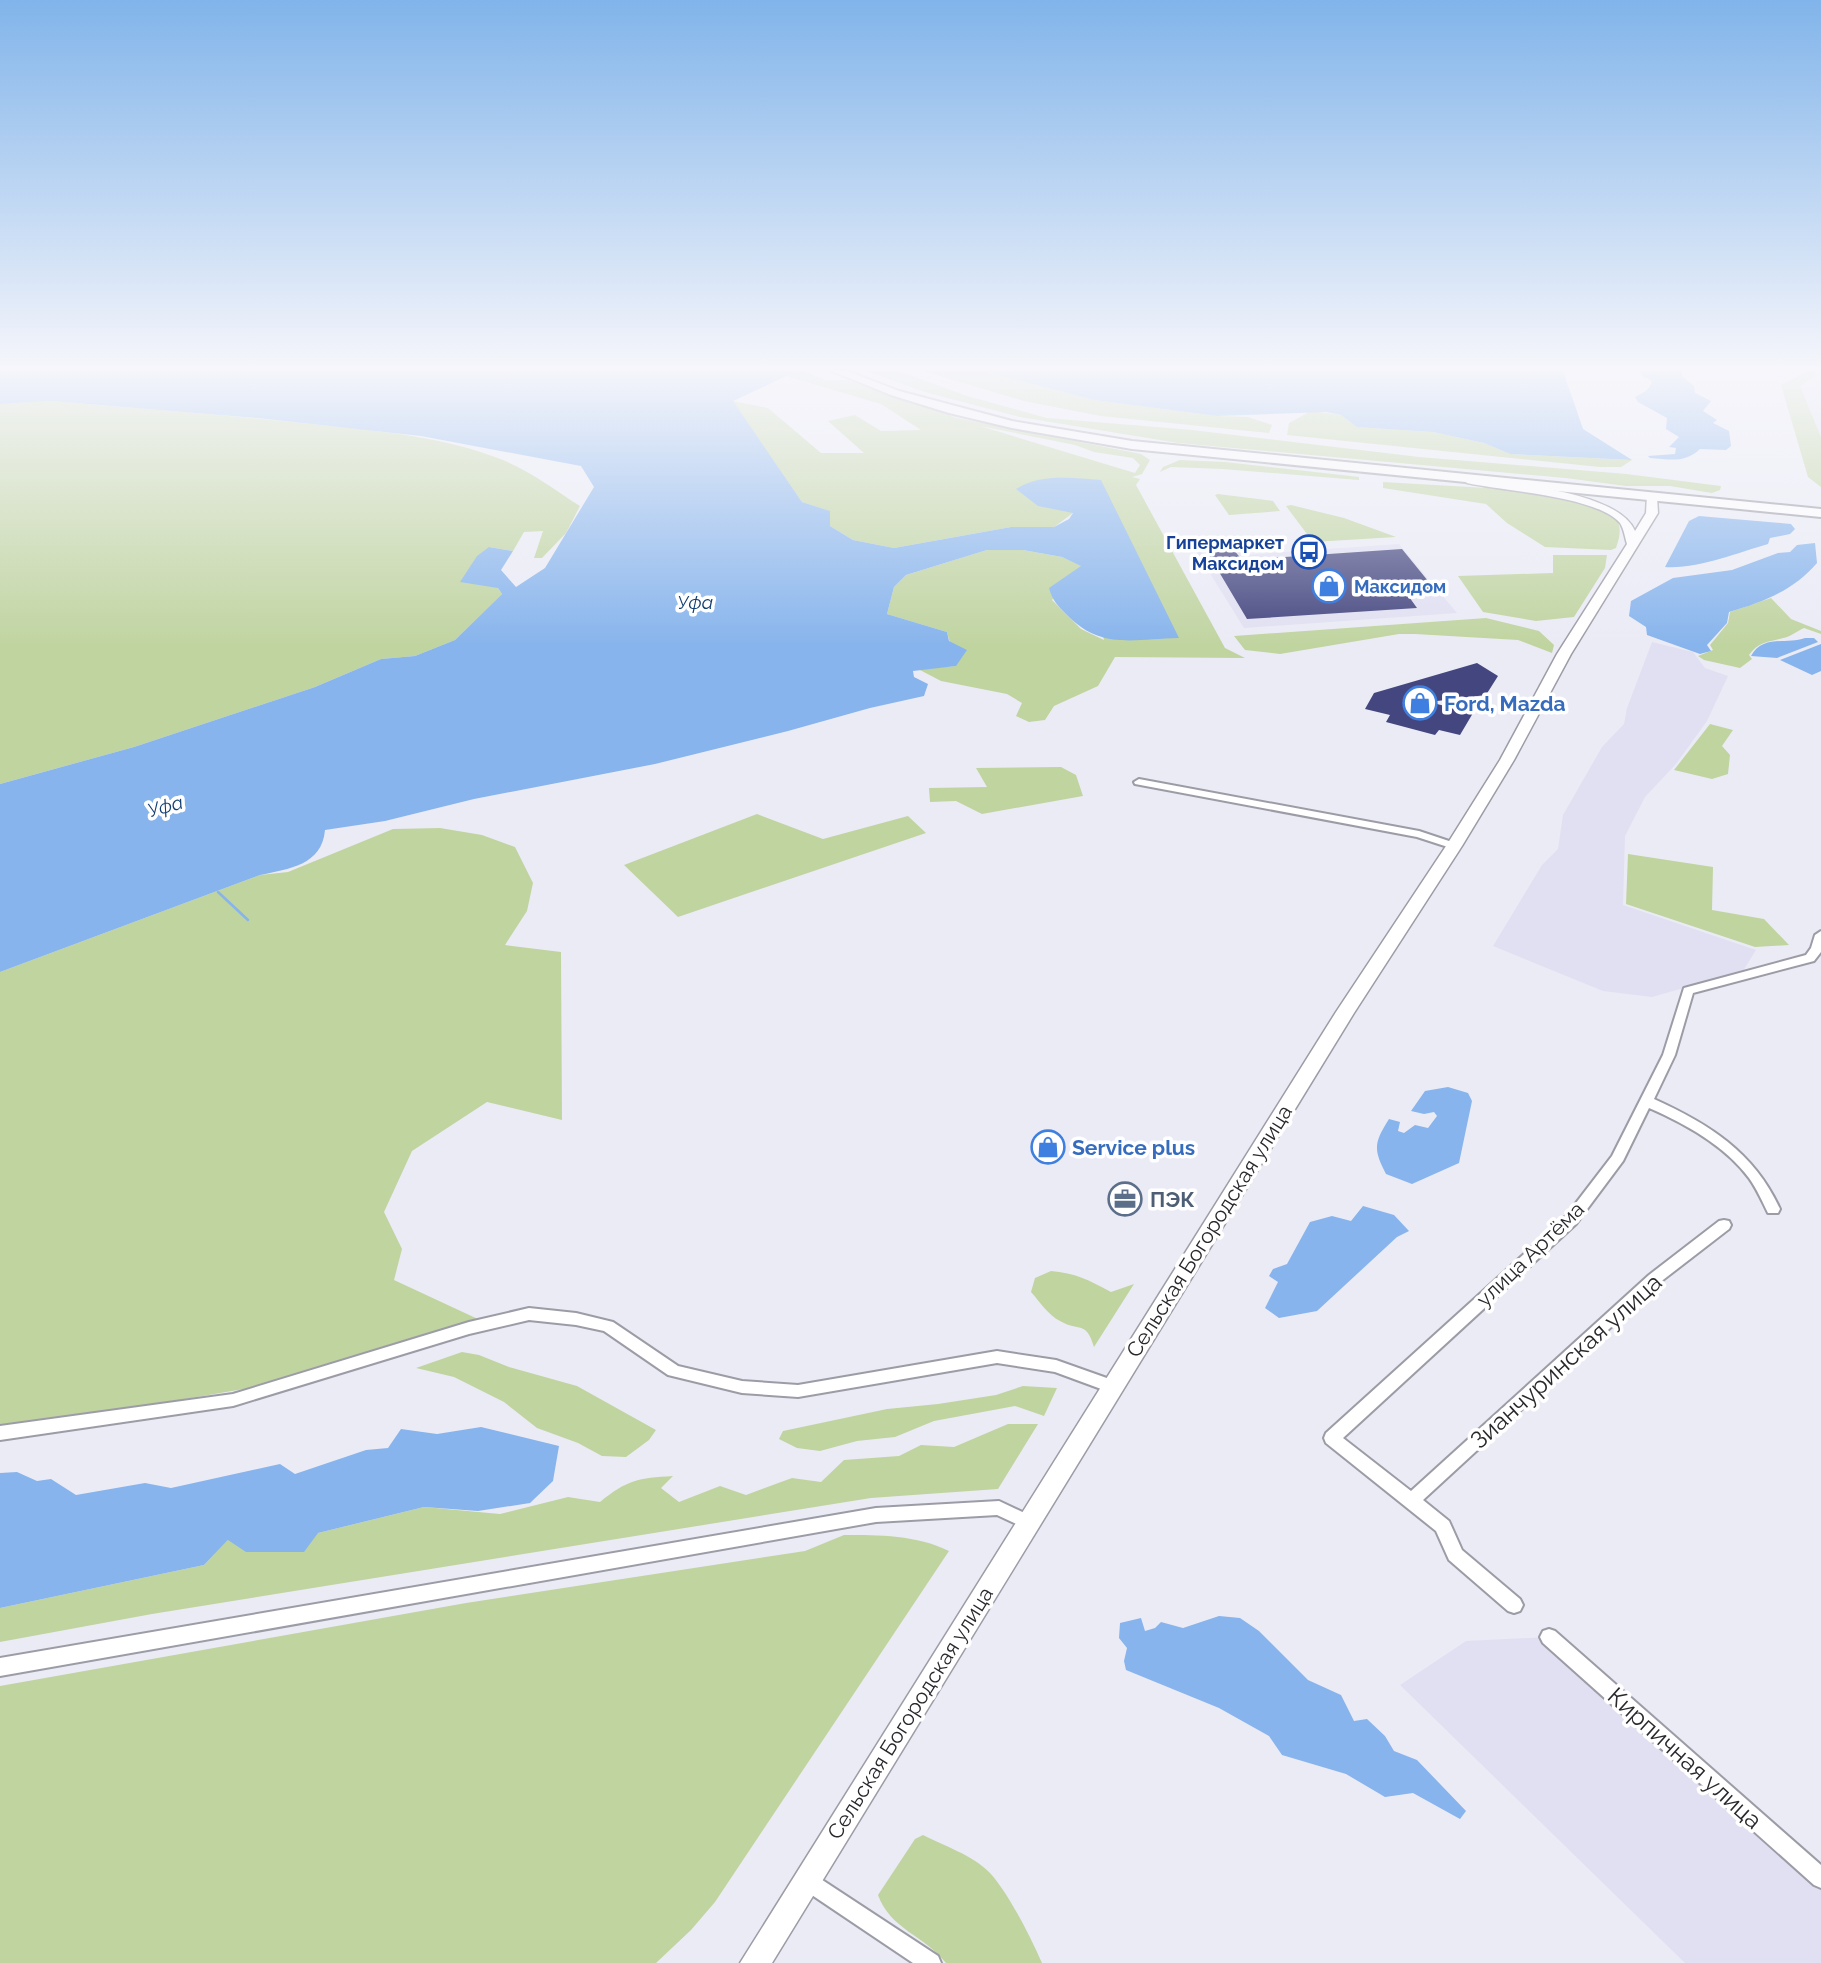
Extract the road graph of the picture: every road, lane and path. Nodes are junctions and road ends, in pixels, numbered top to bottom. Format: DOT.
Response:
graph roads {
  1 [pos="1288,463"];
  2 [pos="1361,463"];
  3 [pos="1471,481"];
  4 [pos="1651,497"];
  5 [pos="1821,513"];
  6 [pos="1633,546"];
  7 [pos="1139,782"];
  8 [pos="1454,846"];
  9 [pos="1821,935"];
  10 [pos="1646,1101"];
  11 [pos="1773,1209"];
  12 [pos="1724,1225"];
  13 [pos="1112,1387"];
  14 [pos="0,1433"];
  15 [pos="1411,1501"];
  16 [pos="1027,1522"];
  17 [pos="1514,1605"];
  18 [pos="1549,1637"];
  19 [pos="0,1667"];
  20 [pos="1821,1878"];
  21 [pos="807,1880"];
  22 [pos="755,1963"];
  23 [pos="931,1963"];
  1 -- 3 [label="main road"];
  2 -- 4 [label="main road"];
  3 -- 4 [label="main road"];
  3 -- 6 [label="main road"];
  4 -- 5 [label="main road"];
  4 -- 6 [label="main road, Сельская Богородская улица"];
  6 -- 8 [label="main road, Сельская Богородская улица"];
  7 -- 8 [label="street"];
  8 -- 13 [label="main road, Сельская Богородская улица"];
  9 -- 10 [label="street, улица Артёма"];
  10 -- 11 [label="street"];
  10 -- 15 [label="street, улица Артёма"];
  12 -- 15 [label="street, Зианчуринская улица"];
  13 -- 14 [label="street"];
  13 -- 16 [label="main road, Сельская Богородская улица"];
  15 -- 17 [label="street"];
  16 -- 19 [label="street"];
  16 -- 21 [label="main road, Сельская Богородская улица"];
  18 -- 20 [label="street, Кирпичная улица"];
  21 -- 22 [label="main road, Сельская Богородская улица"];
  21 -- 23 [label="street"];
}
